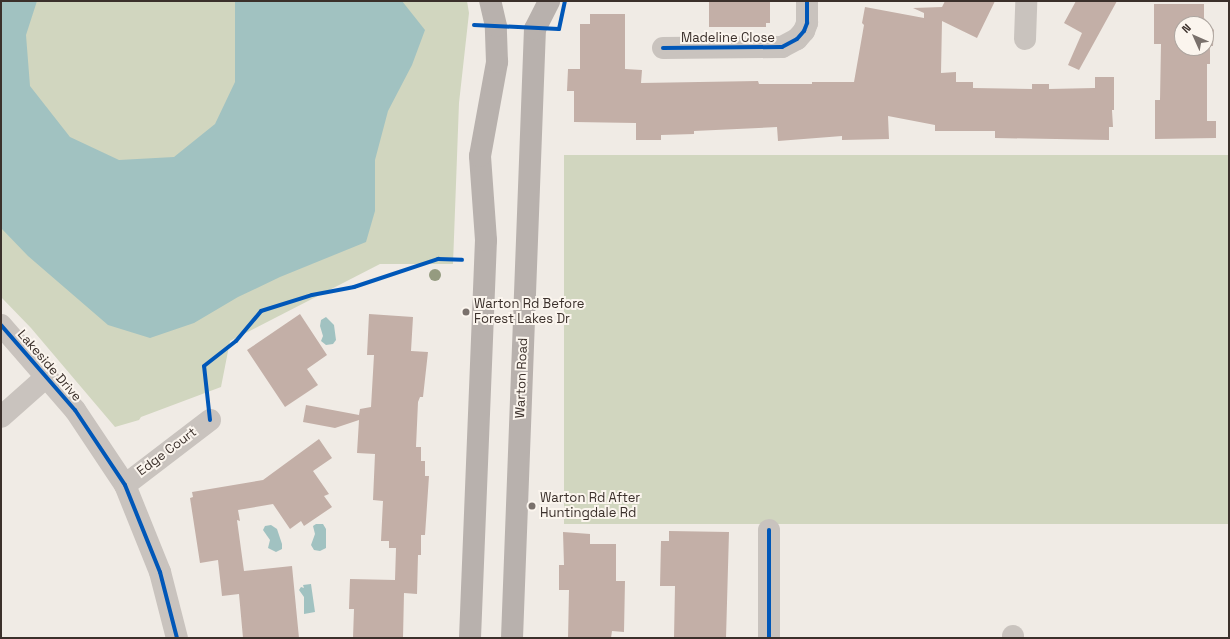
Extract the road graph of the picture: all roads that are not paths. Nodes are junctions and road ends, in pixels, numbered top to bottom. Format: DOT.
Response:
graph roads {
  1 [pos="490,1"];
  2 [pos="549,1"];
  3 [pos="807,1"];
  4 [pos="1026,1"];
  5 [pos="1025,39"];
  6 [pos="663,48"];
  7 [pos="1,325"];
  8 [pos="46,377"];
  9 [pos="1,417"];
  10 [pos="210,420"];
  11 [pos="125,485"];
  12 [pos="769,530"];
  13 [pos="177,638"];
  14 [pos="470,638"];
  15 [pos="512,638"];
  16 [pos="769,638"];
  1 -- 14 [label="main road"];
  2 -- 15 [label="main road, Warton Road"];
  3 -- 6 [label="street, Madeline Close"];
  4 -- 5 [label="street"];
  7 -- 8 [label="street, Lakeside Drive"];
  8 -- 9 [label="street"];
  8 -- 11 [label="street, Lakeside Drive"];
  10 -- 11 [label="street, Edge Court"];
  11 -- 13 [label="street, Lakeside Drive"];
  12 -- 16 [label="street"];
}
